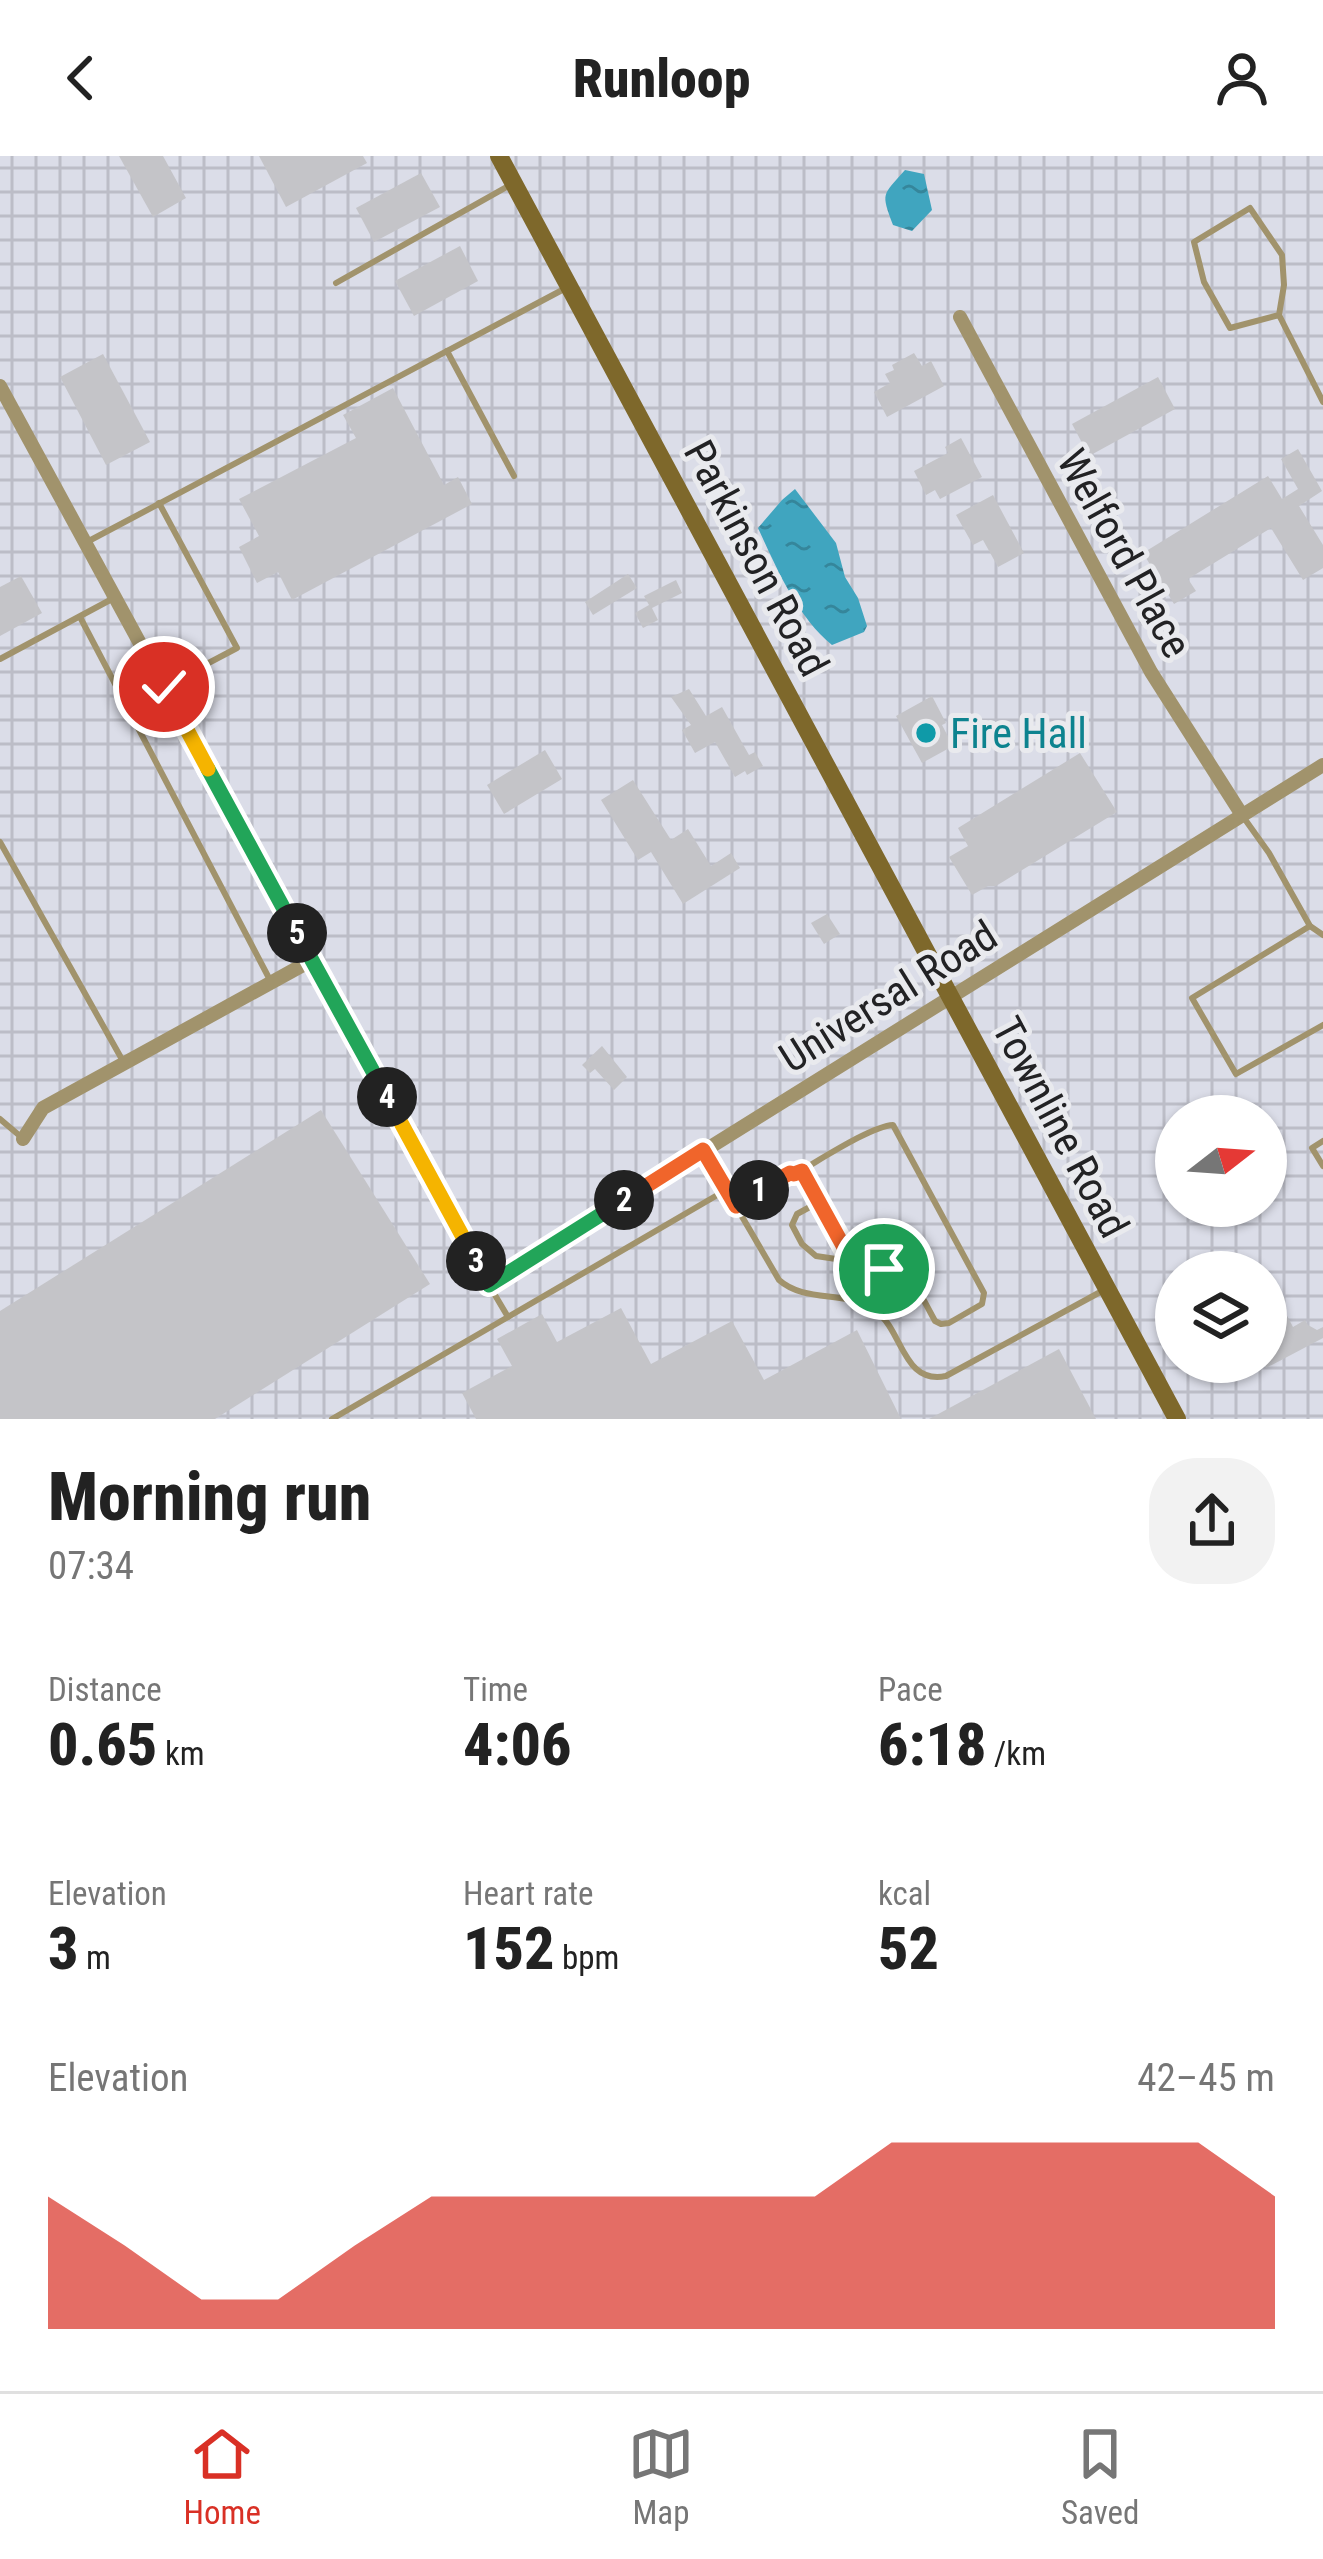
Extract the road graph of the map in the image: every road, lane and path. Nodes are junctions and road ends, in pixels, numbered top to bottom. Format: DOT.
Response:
graph roads {
  1 [pos="499,156"];
  2 [pos="513,183"];
  3 [pos="336,283"];
  4 [pos="569,286"];
  5 [pos="1279,315"];
  6 [pos="960,317"];
  7 [pos="447,351"];
  8 [pos="0,386"];
  9 [pos="1323,402"];
  10 [pos="514,476"];
  11 [pos="159,503"];
  12 [pos="85,542"];
  13 [pos="115,598"];
  14 [pos="80,616"];
  15 [pos="0,659"];
  16 [pos="164,687"];
  17 [pos="1323,765"];
  18 [pos="1242,815"];
  19 [pos="0,842"];
  20 [pos="1310,926"];
  21 [pos="1323,934"];
  22 [pos="312,960"];
  23 [pos="271,983"];
  24 [pos="950,995"];
  25 [pos="1323,1025"];
  26 [pos="124,1064"];
  27 [pos="0,1119"];
  28 [pos="23,1139"];
  29 [pos="1323,1141"];
  30 [pos="703,1150"];
  31 [pos="1323,1166"];
  32 [pos="798,1173"];
  33 [pos="726,1190"];
  34 [pos="819,1202"];
  35 [pos="736,1206"];
  36 [pos="852,1262"];
  37 [pos="489,1285"];
  38 [pos="1107,1288"];
  39 [pos="508,1317"];
  40 [pos="332,1419"];
  41 [pos="1177,1419"];
  1 -- 2 [label="main road, Parkinson Road"];
  2 -- 3 [label="lane"];
  2 -- 4 [label="main road, Parkinson Road"];
  4 -- 7 [label="lane"];
  4 -- 24 [label="main road, Parkinson Road"];
  5 -- 5 [label="lane"];
  5 -- 9 [label="lane"];
  6 -- 18 [label="street, Welford Place"];
  7 -- 10 [label="lane"];
  7 -- 11 [label="lane"];
  8 -- 12 [label="street"];
  11 -- 12 [label="lane"];
  11 -- 16 [label="lane"];
  12 -- 13 [label="street"];
  13 -- 14 [label="lane"];
  13 -- 16 [label="street"];
  14 -- 15 [label="lane"];
  14 -- 23 [label="lane"];
  16 -- 22 [label="street"];
  17 -- 18 [label="street, Universal Road"];
  18 -- 20 [label="lane"];
  18 -- 24 [label="street, Universal Road"];
  19 -- 26 [label="lane"];
  20 -- 21 [label="lane"];
  20 -- 25 [label="lane"];
  22 -- 23 [label="street"];
  22 -- 37 [label="street"];
  23 -- 26 [label="street"];
  24 -- 30 [label="street, Universal Road"];
  24 -- 38 [label="main road, Townline Road"];
  26 -- 28 [label="street"];
  27 -- 28 [label="lane"];
  29 -- 31 [label="lane"];
  30 -- 33 [label="lane"];
  30 -- 37 [label="street, Universal Road"];
  32 -- 34 [label="lane"];
  32 -- 35 [label="lane"];
  32 -- 36 [label="lane"];
  33 -- 35 [label="lane"];
  33 -- 39 [label="lane"];
  34 -- 36 [label="lane"];
  34 -- 36 [label="lane"];
  35 -- 38 [label="lane"];
  37 -- 39 [label="lane"];
  38 -- 41 [label="main road, Townline Road"];
  39 -- 40 [label="lane"];
}
